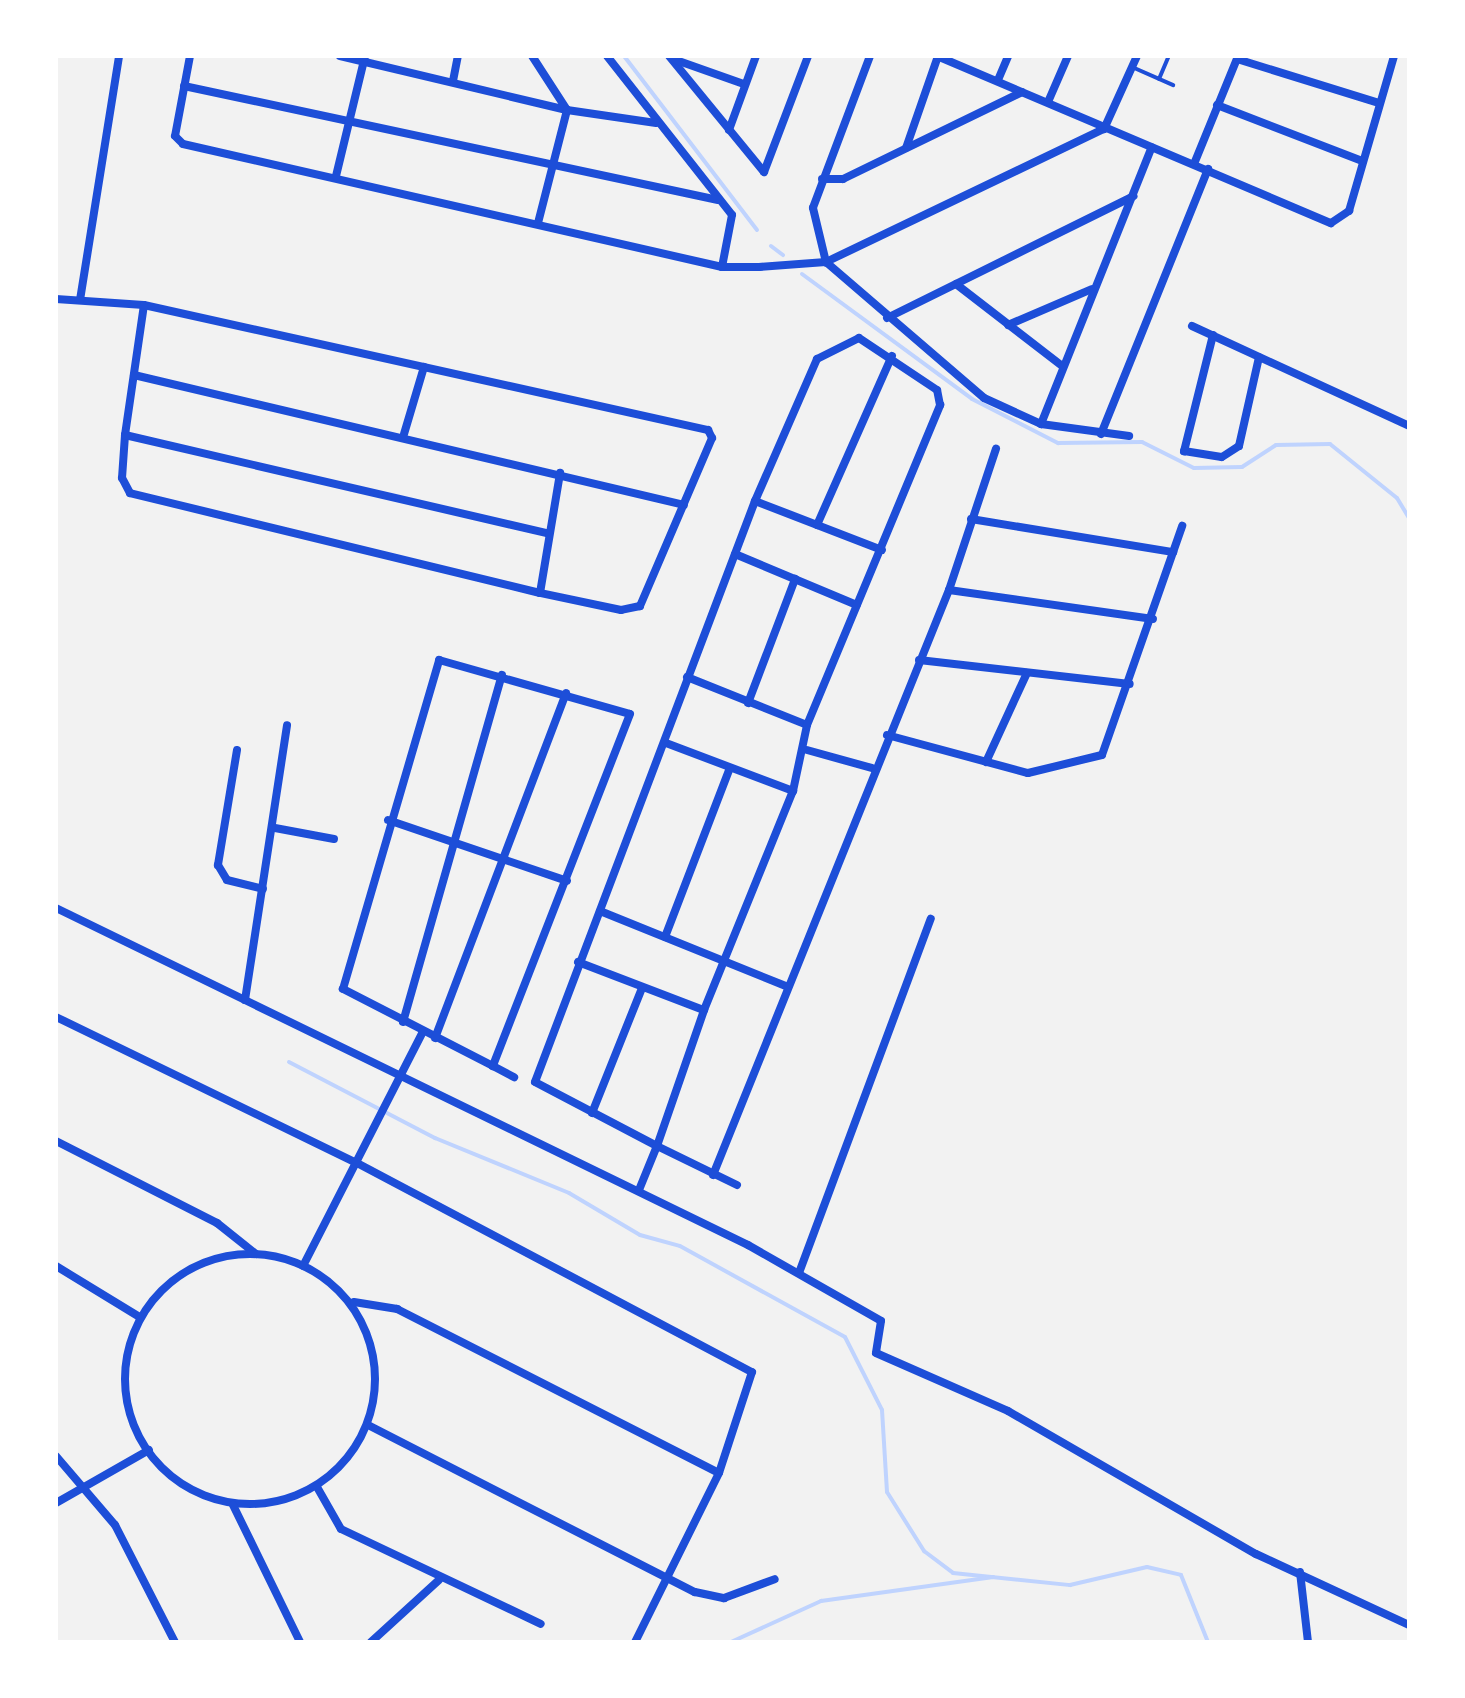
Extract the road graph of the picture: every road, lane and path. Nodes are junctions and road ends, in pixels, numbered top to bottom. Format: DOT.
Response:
graph roads {
  1 [pos="119,56"];
  2 [pos="190,56"];
  3 [pos="340,56"];
  4 [pos="458,56"];
  5 [pos="532,56"];
  6 [pos="607,56"];
  7 [pos="756,56"];
  8 [pos="796,56"];
  9 [pos="870,56"];
  10 [pos="938,56"];
  11 [pos="1008,56"];
  12 [pos="1068,56"];
  13 [pos="1137,56"];
  14 [pos="1169,56"];
  15 [pos="1394,56"];
  16 [pos="670,57"];
  17 [pos="1238,57"];
  18 [pos="807,58"];
  19 [pos="364,59"];
  20 [pos="1132,67"];
  21 [pos="1159,79"];
  22 [pos="998,80"];
  23 [pos="453,81"];
  24 [pos="744,84"];
  25 [pos="1173,85"];
  26 [pos="184,86"];
  27 [pos="1022,92"];
  28 [pos="1048,102"];
  29 [pos="1379,103"];
  30 [pos="1217,105"];
  31 [pos="567,110"];
  32 [pos="349,120"];
  33 [pos="656,123"];
  34 [pos="1104,129"];
  35 [pos="729,130"];
  36 [pos="1152,147"];
  37 [pos="906,148"];
  38 [pos="1362,161"];
  39 [pos="1194,164"];
  40 [pos="554,168"];
  41 [pos="1208,169"];
  42 [pos="336,176"];
  43 [pos="822,179"];
  44 [pos="1134,196"];
  45 [pos="718,200"];
  46 [pos="538,223"];
  47 [pos="826,262"];
  48 [pos="722,267"];
  49 [pos="956,284"];
  50 [pos="1092,289"];
  51 [pos="56,299"];
  52 [pos="80,300"];
  53 [pos="144,305"];
  54 [pos="887,318"];
  55 [pos="1008,325"];
  56 [pos="1192,326"];
  57 [pos="1213,335"];
  58 [pos="892,356"];
  59 [pos="1259,357"];
  60 [pos="1062,366"];
  61 [pos="424,367"];
  62 [pos="134,375"];
  63 [pos="1041,424"];
  64 [pos="1409,426"];
  65 [pos="404,434"];
  66 [pos="1101,434"];
  67 [pos="125,435"];
  68 [pos="1129,436"];
  69 [pos="996,449"];
  70 [pos="560,473"];
  71 [pos="755,501"];
  72 [pos="684,505"];
  73 [pos="971,519"];
  74 [pos="817,525"];
  75 [pos="1182,526"];
  76 [pos="546,533"];
  77 [pos="882,550"];
  78 [pos="1173,552"];
  79 [pos="735,554"];
  80 [pos="795,579"];
  81 [pos="949,590"];
  82 [pos="540,593"];
  83 [pos="857,605"];
  84 [pos="1153,619"];
  85 [pos="919,660"];
  86 [pos="1027,673"];
  87 [pos="502,675"];
  88 [pos="687,677"];
  89 [pos="1130,684"];
  90 [pos="566,693"];
  91 [pos="748,703"];
  92 [pos="287,725"];
  93 [pos="807,725"];
  94 [pos="887,735"];
  95 [pos="666,743"];
  96 [pos="237,750"];
  97 [pos="807,750"];
  98 [pos="986,762"];
  99 [pos="730,768"];
  100 [pos="872,768"];
  101 [pos="793,791"];
  102 [pos="388,820"];
  103 [pos="275,828"];
  104 [pos="334,839"];
  105 [pos="456,839"];
  106 [pos="503,856"];
  107 [pos="567,881"];
  108 [pos="263,889"];
  109 [pos="56,908"];
  110 [pos="600,911"];
  111 [pos="931,919"];
  112 [pos="665,937"];
  113 [pos="723,961"];
  114 [pos="578,962"];
  115 [pos="788,987"];
  116 [pos="642,988"];
  117 [pos="245,1000"];
  118 [pos="704,1010"];
  119 [pos="56,1017"];
  120 [pos="403,1022"];
  121 [pos="423,1032"];
  122 [pos="435,1038"];
  123 [pos="493,1066"];
  124 [pos="400,1074"];
  125 [pos="514,1077"];
  126 [pos="592,1113"];
  127 [pos="56,1141"];
  128 [pos="657,1146"];
  129 [pos="357,1163"];
  130 [pos="713,1175"];
  131 [pos="737,1185"];
  132 [pos="639,1190"];
  133 [pos="257,1255"];
  134 [pos="56,1266"];
  135 [pos="303,1266"];
  136 [pos="799,1273"];
  137 [pos="354,1302"];
  138 [pos="138,1316"];
  139 [pos="368,1425"];
  140 [pos="149,1450"];
  141 [pos="56,1456"];
  142 [pos="719,1473"];
  143 [pos="82,1485"];
  144 [pos="317,1487"];
  145 [pos="56,1503"];
  146 [pos="233,1505"];
  147 [pos="1300,1572"];
  148 [pos="666,1579"];
  149 [pos="775,1579"];
  150 [pos="439,1580"];
  151 [pos="541,1624"];
  152 [pos="1409,1625"];
  153 [pos="636,1640"];
  154 [pos="175,1642"];
  155 [pos="300,1642"];
  156 [pos="371,1642"];
  157 [pos="1308,1642"];
  1 -- 52 [label="street"];
  2 -- 26 [label="street"];
  3 -- 19 [label="street"];
  4 -- 23 [label="street"];
  5 -- 31 [label="street"];
  6 -- 33 [label="street"];
  7 -- 24 [label="street"];
  8 -- 18 [label="street"];
  9 -- 43 [label="street"];
  10 -- 22 [label="street"];
  10 -- 37 [label="street"];
  11 -- 22 [label="street"];
  12 -- 28 [label="street"];
  13 -- 20 [label="street"];
  14 -- 21 [label="lane"];
  15 -- 29 [label="street"];
  16 -- 24 [label="street"];
  16 -- 35 [label="street"];
  17 -- 29 [label="street"];
  17 -- 30 [label="street"];
  18 -- 35 [label="street"];
  19 -- 23 [label="street"];
  19 -- 32 [label="street"];
  20 -- 21 [label="lane"];
  20 -- 34 [label="street"];
  21 -- 25 [label="lane"];
  22 -- 27 [label="street"];
  23 -- 31 [label="street"];
  24 -- 35 [label="street"];
  26 -- 32 [label="street"];
  26 -- 42 [label="street"];
  27 -- 28 [label="street"];
  27 -- 37 [label="street"];
  28 -- 34 [label="street"];
  29 -- 38 [label="street"];
  30 -- 38 [label="street"];
  30 -- 39 [label="street"];
  31 -- 33 [label="street"];
  31 -- 40 [label="street"];
  32 -- 40 [label="street"];
  32 -- 42 [label="street"];
  33 -- 45 [label="street"];
  34 -- 36 [label="street"];
  34 -- 47 [label="street"];
  36 -- 39 [label="street"];
  36 -- 44 [label="street"];
  37 -- 43 [label="street"];
  38 -- 41 [label="street"];
  39 -- 41 [label="street"];
  40 -- 45 [label="street"];
  40 -- 46 [label="street"];
  41 -- 66 [label="street"];
  42 -- 46 [label="street"];
  43 -- 47 [label="street"];
  44 -- 49 [label="street"];
  44 -- 50 [label="street"];
  45 -- 48 [label="street"];
  46 -- 48 [label="street"];
  47 -- 48 [label="street"];
  47 -- 54 [label="street"];
  49 -- 54 [label="street"];
  49 -- 55 [label="street"];
  50 -- 55 [label="street"];
  50 -- 60 [label="street"];
  51 -- 52 [label="street"];
  52 -- 53 [label="street"];
  53 -- 61 [label="street"];
  53 -- 62 [label="street"];
  54 -- 63 [label="street"];
  55 -- 60 [label="street"];
  56 -- 57 [label="street"];
  57 -- 59 [label="street"];
  57 -- 59 [label="street"];
  58 -- 71 [label="street"];
  58 -- 74 [label="street"];
  58 -- 77 [label="street"];
  59 -- 64 [label="street"];
  60 -- 63 [label="street"];
  61 -- 65 [label="street"];
  61 -- 72 [label="street"];
  62 -- 65 [label="street"];
  62 -- 67 [label="street"];
  63 -- 66 [label="street"];
  65 -- 70 [label="street"];
  66 -- 68 [label="street"];
  67 -- 76 [label="street"];
  67 -- 82 [label="street"];
  69 -- 73 [label="street"];
  70 -- 72 [label="street"];
  70 -- 76 [label="street"];
  71 -- 74 [label="street"];
  71 -- 79 [label="street"];
  72 -- 82 [label="street"];
  73 -- 78 [label="street"];
  73 -- 81 [label="street"];
  74 -- 77 [label="street"];
  75 -- 78 [label="street"];
  76 -- 82 [label="street"];
  77 -- 83 [label="street"];
  78 -- 84 [label="street"];
  79 -- 80 [label="street"];
  79 -- 88 [label="street"];
  80 -- 83 [label="street"];
  80 -- 91 [label="street"];
  81 -- 84 [label="street"];
  81 -- 85 [label="street"];
  83 -- 93 [label="street"];
  84 -- 89 [label="street"];
  85 -- 86 [label="street"];
  85 -- 94 [label="street"];
  86 -- 89 [label="street"];
  86 -- 98 [label="street"];
  87 -- 90 [label="street"];
  87 -- 102 [label="street"];
  87 -- 105 [label="street"];
  88 -- 91 [label="street"];
  88 -- 95 [label="street"];
  89 -- 98 [label="street"];
  90 -- 106 [label="street"];
  90 -- 107 [label="street"];
  91 -- 93 [label="street"];
  92 -- 103 [label="street"];
  93 -- 97 [label="street"];
  94 -- 98 [label="street"];
  94 -- 100 [label="street"];
  95 -- 99 [label="street"];
  95 -- 110 [label="street"];
  96 -- 108 [label="street"];
  97 -- 100 [label="street"];
  97 -- 101 [label="street"];
  99 -- 101 [label="street"];
  99 -- 112 [label="street"];
  100 -- 115 [label="street"];
  101 -- 113 [label="street"];
  102 -- 105 [label="street"];
  102 -- 120 [label="street"];
  103 -- 104 [label="street"];
  103 -- 108 [label="street"];
  105 -- 106 [label="street"];
  105 -- 120 [label="street"];
  106 -- 107 [label="street"];
  106 -- 122 [label="street"];
  107 -- 123 [label="street"];
  108 -- 117 [label="street"];
  109 -- 117 [label="street"];
  110 -- 112 [label="street"];
  110 -- 114 [label="street"];
  111 -- 136 [label="street"];
  112 -- 113 [label="street"];
  113 -- 115 [label="street"];
  113 -- 118 [label="street"];
  114 -- 116 [label="street"];
  114 -- 126 [label="street"];
  115 -- 130 [label="street"];
  116 -- 118 [label="street"];
  116 -- 126 [label="street"];
  117 -- 124 [label="street"];
  118 -- 128 [label="street"];
  119 -- 129 [label="street"];
  120 -- 121 [label="street"];
  121 -- 122 [label="street"];
  121 -- 124 [label="street"];
  122 -- 123 [label="street"];
  123 -- 125 [label="street"];
  124 -- 129 [label="street"];
  124 -- 132 [label="street"];
  126 -- 128 [label="street"];
  127 -- 133 [label="street"];
  128 -- 130 [label="street"];
  128 -- 132 [label="street"];
  129 -- 135 [label="street"];
  129 -- 142 [label="street"];
  130 -- 131 [label="street"];
  132 -- 136 [label="street"];
  133 -- 135 [label="street"];
  133 -- 138 [label="street"];
  134 -- 138 [label="street"];
  135 -- 137 [label="street"];
  136 -- 147 [label="street"];
  137 -- 139 [label="street"];
  137 -- 142 [label="street"];
  138 -- 140 [label="street"];
  139 -- 144 [label="street"];
  139 -- 148 [label="street"];
  140 -- 143 [label="street"];
  140 -- 146 [label="street"];
  141 -- 143 [label="street"];
  142 -- 148 [label="street"];
  143 -- 145 [label="street"];
  143 -- 154 [label="street"];
  144 -- 146 [label="street"];
  144 -- 150 [label="street"];
  146 -- 155 [label="street"];
  147 -- 152 [label="street"];
  147 -- 157 [label="street"];
  148 -- 149 [label="street"];
  148 -- 153 [label="street"];
  150 -- 151 [label="street"];
  150 -- 156 [label="street"];
}
